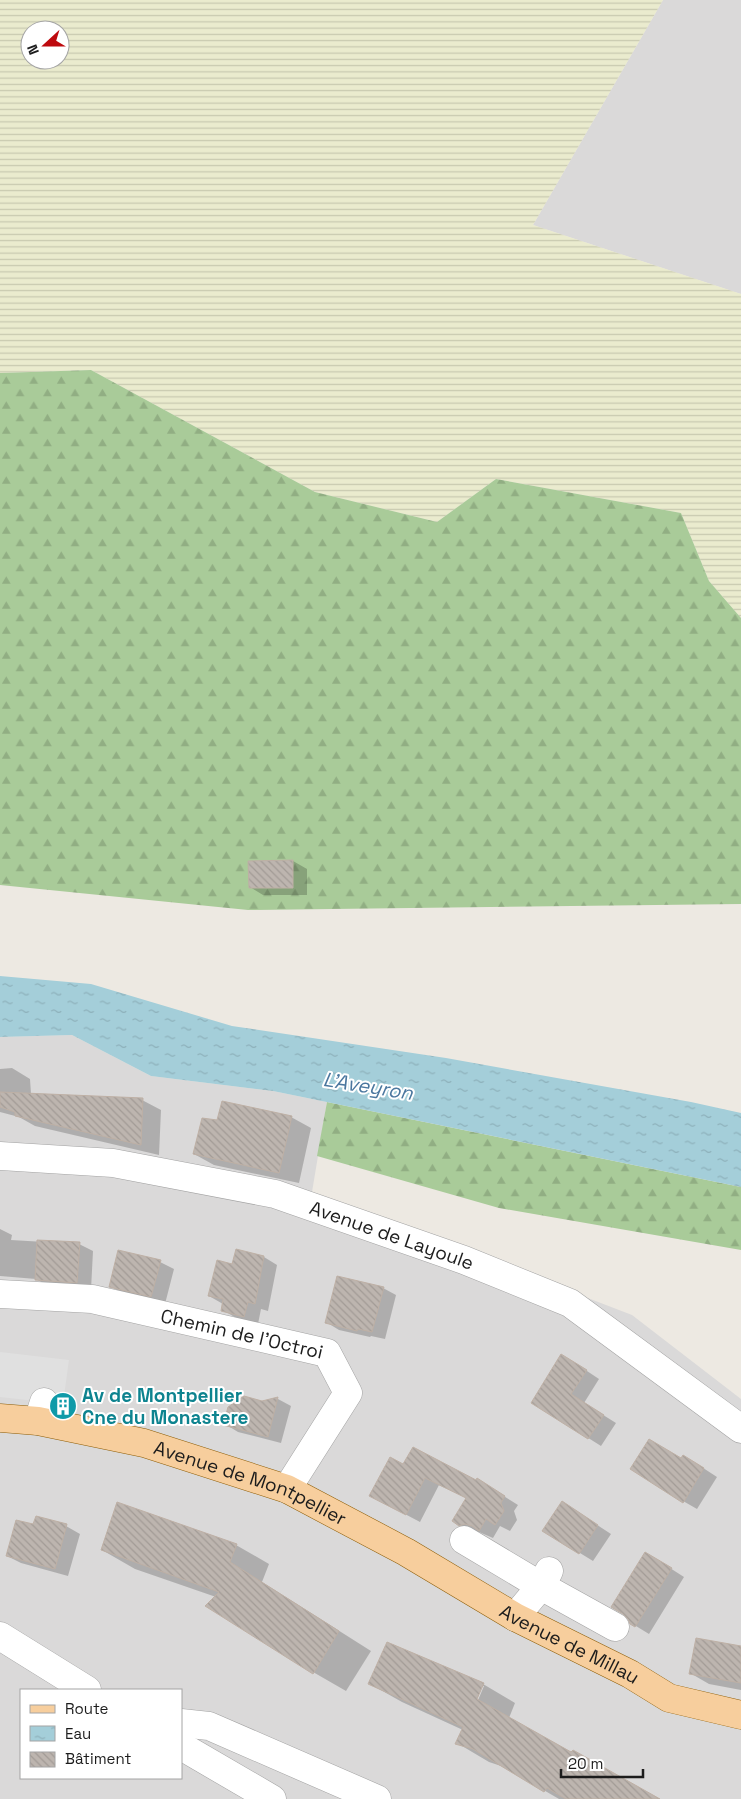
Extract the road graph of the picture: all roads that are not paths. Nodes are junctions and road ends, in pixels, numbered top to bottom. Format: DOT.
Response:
graph roads {
  1 [pos="0,1156"];
  2 [pos="0,1294"];
  3 [pos="0,1418"];
  4 [pos="741,1429"];
  5 [pos="287,1489"];
  6 [pos="464,1540"];
  7 [pos="406,1552"];
  8 [pos="545,1579"];
  9 [pos="515,1617"];
  10 [pos="615,1627"];
  11 [pos="0,1636"];
  12 [pos="86,1689"];
  13 [pos="741,1715"];
  14 [pos="182,1722"];
  15 [pos="182,1747"];
  16 [pos="272,1799"];
  17 [pos="377,1799"];
  1 -- 4 [label="street, Avenue de Layoule"];
  2 -- 5 [label="street, Chemin de l'Octroi"];
  3 -- 5 [label="main road, Avenue de Montpellier"];
  5 -- 7 [label="main road, Avenue de Montpellier"];
  6 -- 8 [label="street"];
  7 -- 9 [label="main road, Avenue de Millau"];
  8 -- 9 [label="street"];
  8 -- 10 [label="street"];
  9 -- 13 [label="main road, Avenue de Millau"];
  11 -- 12 [label="street"];
  14 -- 17 [label="street"];
  15 -- 16 [label="street"];
}
